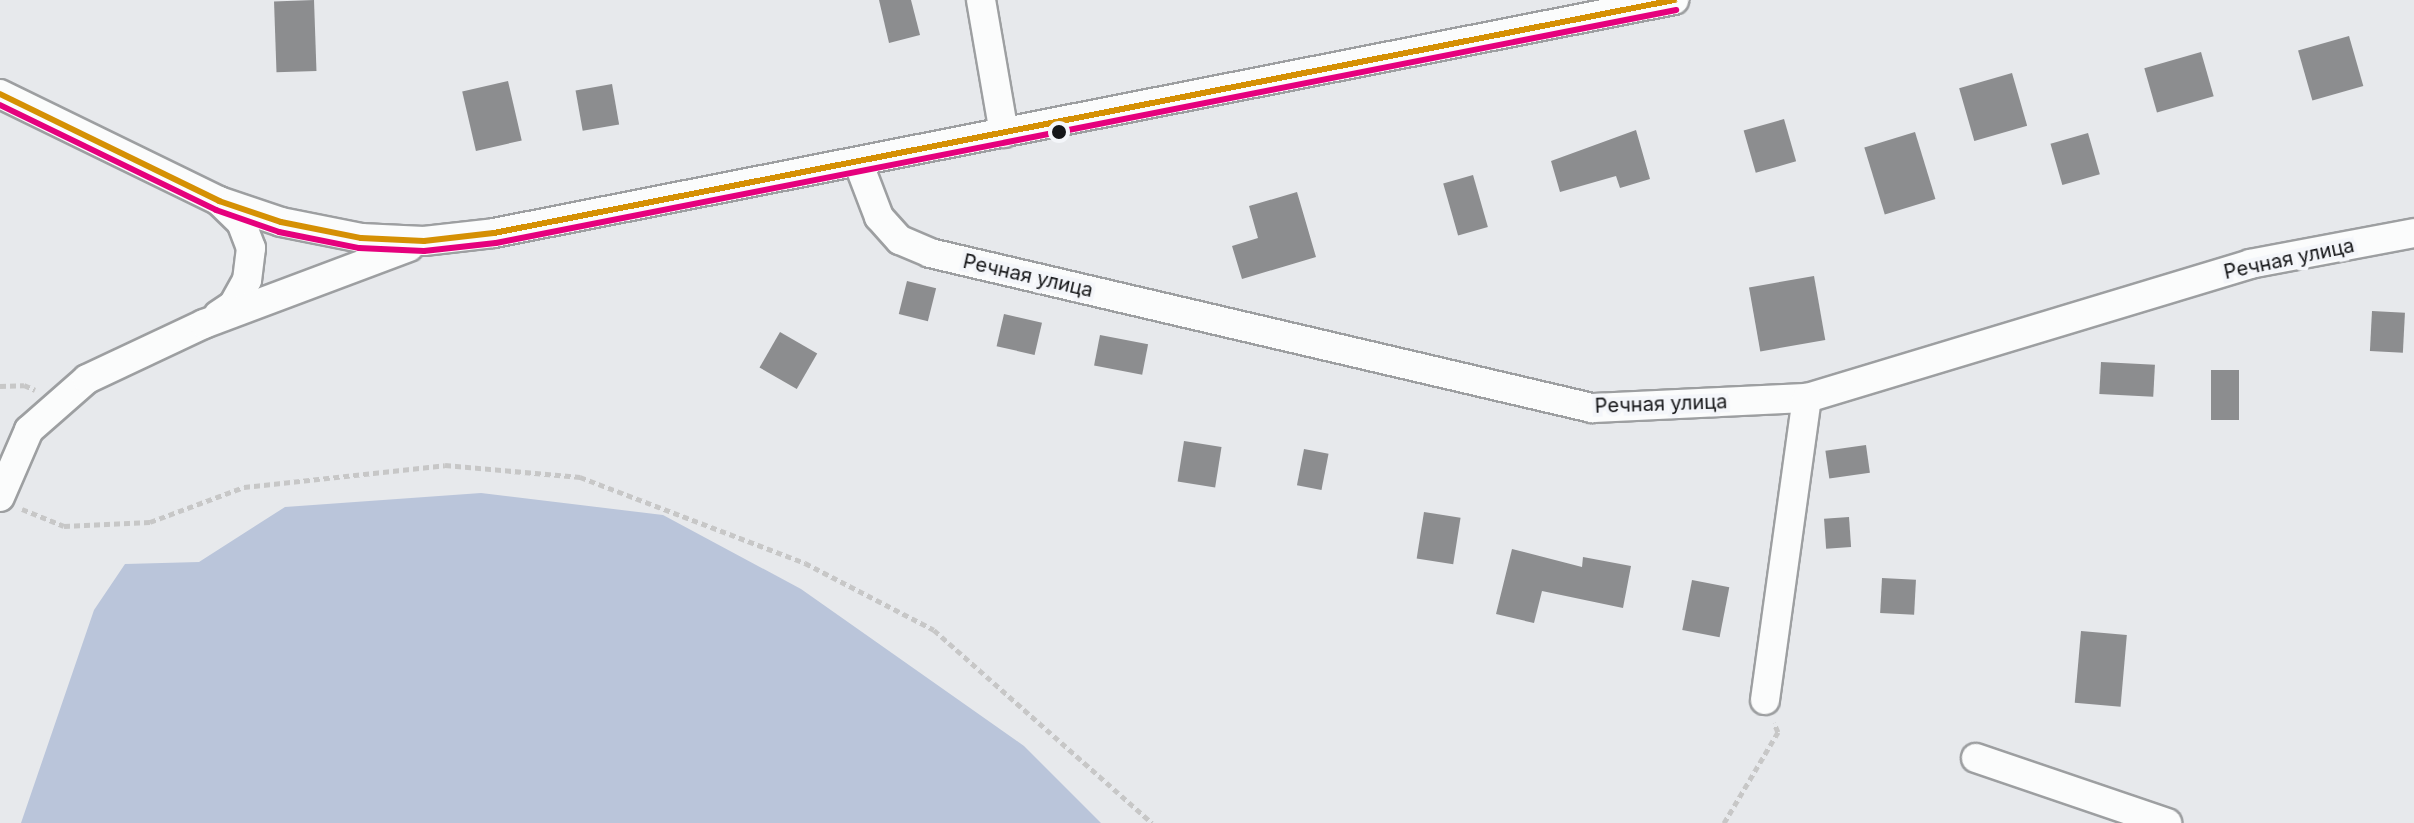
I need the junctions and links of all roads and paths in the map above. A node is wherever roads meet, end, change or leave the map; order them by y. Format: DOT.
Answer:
graph roads {
  1 [pos="981,0"];
  2 [pos="1674,0"];
  3 [pos="0,94"];
  4 [pos="1004,133"];
  5 [pos="858,162"];
  6 [pos="219,201"];
  7 [pos="2414,233"];
  8 [pos="424,241"];
  9 [pos="204,324"];
  10 [pos="1807,398"];
  11 [pos="6,501"];
  12 [pos="1765,700"];
  13 [pos="1976,758"];
  14 [pos="1152,823"];
  15 [pos="1724,823"];
  16 [pos="2167,823"];
  1 -- 4 [label="street"];
  2 -- 4 [label="street"];
  3 -- 6 [label="street"];
  4 -- 5 [label="street"];
  5 -- 8 [label="street"];
  5 -- 10 [label="street, Речная улица"];
  6 -- 8 [label="street"];
  6 -- 9 [label="street"];
  7 -- 10 [label="street, Речная улица"];
  8 -- 9 [label="street"];
  9 -- 11 [label="street"];
  10 -- 12 [label="street"];
  11 -- 14 [label="path"];
  12 -- 15 [label="path"];
  13 -- 16 [label="street"];
}
